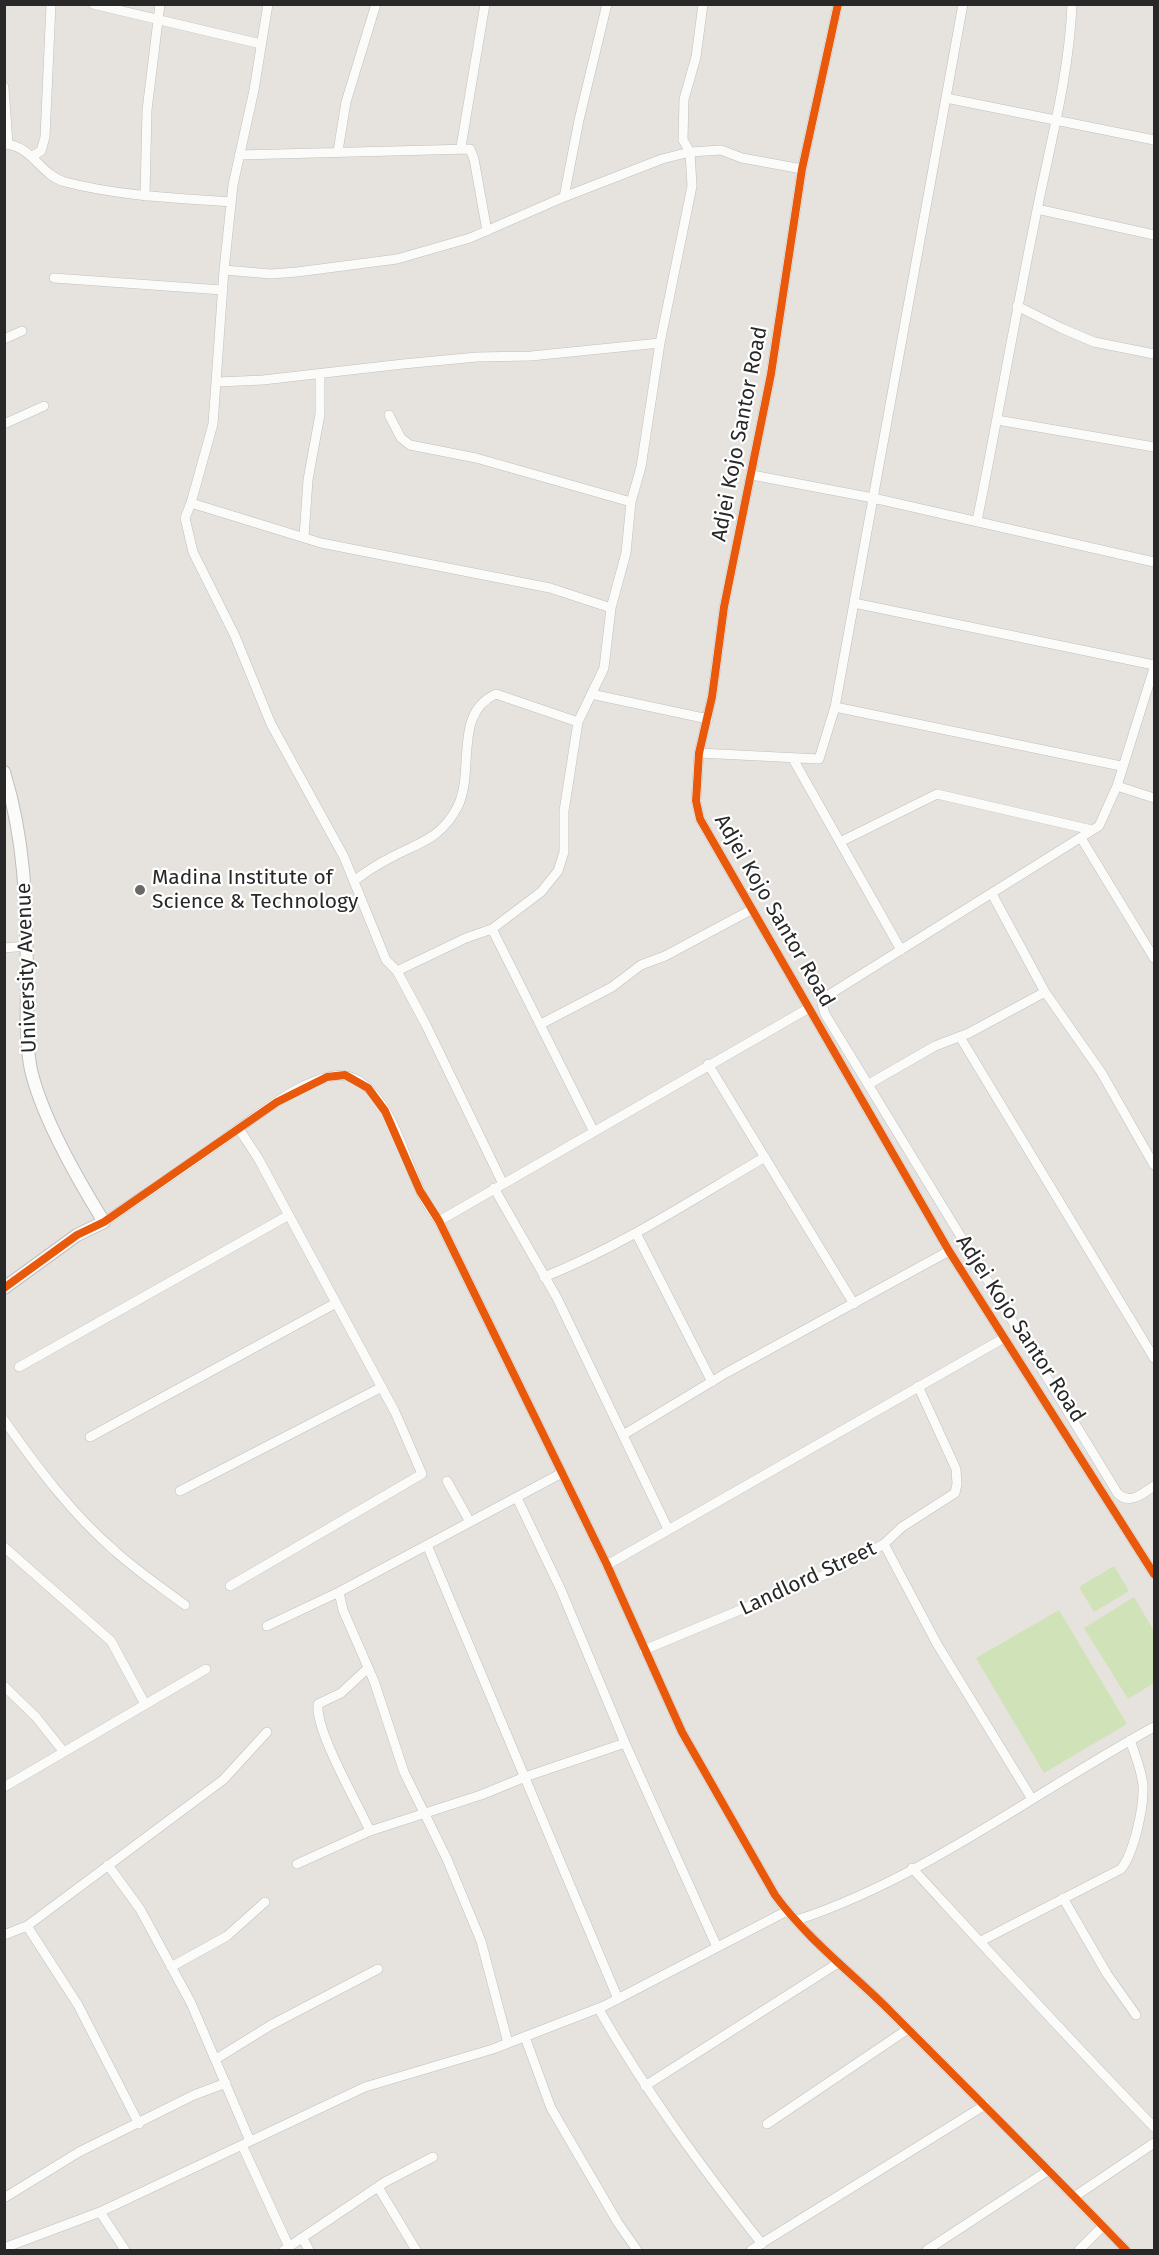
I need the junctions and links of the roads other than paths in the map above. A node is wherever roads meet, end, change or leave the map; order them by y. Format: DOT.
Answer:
graph roads {
  1 [pos="51,4"];
  2 [pos="93,4"];
  3 [pos="160,4"];
  4 [pos="268,4"];
  5 [pos="376,4"];
  6 [pos="485,4"];
  7 [pos="607,4"];
  8 [pos="703,4"];
  9 [pos="838,4"];
  10 [pos="963,4"];
  11 [pos="1072,4"];
  12 [pos="158,19"];
  13 [pos="261,44"];
  14 [pos="4,87"];
  15 [pos="946,98"];
  16 [pos="1056,120"];
  17 [pos="1155,140"];
  18 [pos="6,144"];
  19 [pos="461,147"];
  20 [pos="338,151"];
  21 [pos="690,152"];
  22 [pos="239,155"];
  23 [pos="32,156"];
  24 [pos="802,169"];
  25 [pos="146,196"];
  26 [pos="564,197"];
  27 [pos="231,202"];
  28 [pos="1037,209"];
  29 [pos="487,231"];
  30 [pos="1155,235"];
  31 [pos="224,270"];
  32 [pos="54,278"];
  33 [pos="222,290"];
  34 [pos="1017,306"];
  35 [pos="22,331"];
  36 [pos="4,339"];
  37 [pos="660,343"];
  38 [pos="1155,354"];
  39 [pos="320,374"];
  40 [pos="218,382"];
  41 [pos="44,406"];
  42 [pos="389,415"];
  43 [pos="997,420"];
  44 [pos="4,424"];
  45 [pos="1155,447"];
  46 [pos="752,475"];
  47 [pos="873,498"];
  48 [pos="631,502"];
  49 [pos="191,503"];
  50 [pos="977,521"];
  51 [pos="304,537"];
  52 [pos="1155,562"];
  53 [pos="854,603"];
  54 [pos="611,608"];
  55 [pos="1155,667"];
  56 [pos="591,694"];
  57 [pos="1150,696"];
  58 [pos="835,707"];
  59 [pos="708,719"];
  60 [pos="578,722"];
  61 [pos="699,753"];
  62 [pos="793,759"];
  63 [pos="1121,766"];
  64 [pos="4,772"];
  65 [pos="1117,786"];
  66 [pos="1155,798"];
  67 [pos="1092,830"];
  68 [pos="1081,838"];
  69 [pos="840,842"];
  70 [pos="355,880"];
  71 [pos="992,894"];
  72 [pos="751,910"];
  73 [pos="492,929"];
  74 [pos="26,946"];
  75 [pos="4,948"];
  76 [pos="901,950"];
  77 [pos="1155,958"];
  78 [pos="397,971"];
  79 [pos="1045,992"];
  80 [pos="809,1008"];
  81 [pos="541,1024"];
  82 [pos="960,1037"];
  83 [pos="708,1064"];
  84 [pos="868,1084"];
  85 [pos="239,1129"];
  86 [pos="594,1132"];
  87 [pos="765,1157"];
  88 [pos="1155,1165"];
  89 [pos="498,1186"];
  90 [pos="289,1215"];
  91 [pos="439,1221"];
  92 [pos="104,1222"];
  93 [pos="636,1233"];
  94 [pos="949,1251"];
  95 [pos="544,1277"];
  96 [pos="4,1288"];
  97 [pos="336,1303"];
  98 [pos="854,1304"];
  99 [pos="1004,1338"];
  100 [pos="1155,1358"];
  101 [pos="19,1367"];
  102 [pos="712,1382"];
  103 [pos="918,1386"];
  104 [pos="382,1387"];
  105 [pos="4,1420"];
  106 [pos="623,1435"];
  107 [pos="90,1437"];
  108 [pos="560,1474"];
  109 [pos="447,1480"];
  110 [pos="1155,1486"];
  111 [pos="180,1491"];
  112 [pos="517,1498"];
  113 [pos="470,1522"];
  114 [pos="668,1528"];
  115 [pos="884,1544"];
  116 [pos="427,1545"];
  117 [pos="4,1547"];
  118 [pos="607,1565"];
  119 [pos="1155,1574"];
  120 [pos="230,1586"];
  121 [pos="339,1592"];
  122 [pos="185,1605"];
  123 [pos="267,1626"];
  124 [pos="644,1650"];
  125 [pos="368,1668"];
  126 [pos="206,1669"];
  127 [pos="4,1686"];
  128 [pos="145,1704"];
  129 [pos="1155,1727"];
  130 [pos="267,1732"];
  131 [pos="1130,1740"];
  132 [pos="624,1743"];
  133 [pos="63,1751"];
  134 [pos="525,1777"];
  135 [pos="4,1787"];
  136 [pos="1032,1799"];
  137 [pos="423,1814"];
  138 [pos="370,1831"];
  139 [pos="297,1864"];
  140 [pos="108,1865"];
  141 [pos="912,1868"];
  142 [pos="1063,1898"];
  143 [pos="265,1902"];
  144 [pos="787,1911"];
  145 [pos="797,1920"];
  146 [pos="27,1926"];
  147 [pos="4,1935"];
  148 [pos="981,1941"];
  149 [pos="717,1947"];
  150 [pos="838,1963"];
  151 [pos="171,1967"];
  152 [pos="378,1969"];
  153 [pos="618,1999"];
  154 [pos="598,2008"];
  155 [pos="1136,2015"];
  156 [pos="908,2029"];
  157 [pos="525,2037"];
  158 [pos="508,2043"];
  159 [pos="216,2059"];
  160 [pos="226,2083"];
  161 [pos="645,2086"];
  162 [pos="985,2105"];
  163 [pos="139,2124"];
  164 [pos="767,2124"];
  165 [pos="1155,2127"];
  166 [pos="246,2143"];
  167 [pos="1155,2143"];
  168 [pos="433,2157"];
  169 [pos="1049,2170"];
  170 [pos="378,2187"];
  171 [pos="1074,2197"];
  172 [pos="4,2198"];
  173 [pos="100,2212"];
  174 [pos="1103,2226"];
  175 [pos="303,2239"];
  176 [pos="762,2244"];
  177 [pos="4,2248"];
  178 [pos="286,2249"];
  179 [pos="124,2250"];
  180 [pos="309,2250"];
  181 [pos="416,2250"];
  182 [pos="638,2250"];
  183 [pos="751,2250"];
  184 [pos="927,2250"];
  185 [pos="1079,2250"];
  186 [pos="1126,2250"];
  1 -- 23 [label="street"];
  2 -- 12 [label="street"];
  3 -- 12 [label="street"];
  4 -- 13 [label="street"];
  5 -- 20 [label="street"];
  6 -- 19 [label="street"];
  7 -- 26 [label="street"];
  8 -- 21 [label="street"];
  9 -- 24 [label="street, Adjei Kojo Santor Road"];
  10 -- 15 [label="street"];
  11 -- 16 [label="street"];
  12 -- 13 [label="street"];
  12 -- 25 [label="street"];
  13 -- 22 [label="street"];
  14 -- 18 [label="street"];
  15 -- 16 [label="street"];
  15 -- 47 [label="street"];
  16 -- 17 [label="street"];
  16 -- 28 [label="street"];
  18 -- 23 [label="street"];
  19 -- 20 [label="street"];
  19 -- 29 [label="street"];
  20 -- 22 [label="street"];
  21 -- 24 [label="street"];
  21 -- 26 [label="street"];
  21 -- 37 [label="street"];
  22 -- 27 [label="street"];
  23 -- 25 [label="street"];
  24 -- 46 [label="street, Adjei Kojo Santor Road"];
  25 -- 27 [label="street"];
  26 -- 29 [label="street"];
  27 -- 31 [label="street"];
  28 -- 30 [label="street"];
  28 -- 34 [label="street"];
  29 -- 31 [label="street"];
  31 -- 33 [label="street"];
  32 -- 33 [label="street"];
  33 -- 40 [label="street"];
  34 -- 38 [label="street"];
  34 -- 43 [label="street"];
  35 -- 36 [label="street"];
  37 -- 39 [label="street"];
  37 -- 48 [label="street"];
  39 -- 40 [label="street"];
  39 -- 51 [label="street"];
  40 -- 49 [label="street"];
  41 -- 44 [label="street"];
  42 -- 48 [label="street"];
  43 -- 45 [label="street"];
  43 -- 50 [label="street"];
  46 -- 47 [label="street"];
  46 -- 59 [label="street, Adjei Kojo Santor Road"];
  47 -- 50 [label="street"];
  47 -- 53 [label="street"];
  48 -- 54 [label="street"];
  49 -- 51 [label="street"];
  49 -- 70 [label="street"];
  50 -- 52 [label="street"];
  51 -- 54 [label="street"];
  53 -- 55 [label="street"];
  53 -- 58 [label="street"];
  54 -- 56 [label="street"];
  55 -- 57 [label="street"];
  56 -- 59 [label="street"];
  56 -- 60 [label="street"];
  57 -- 63 [label="street"];
  58 -- 62 [label="street"];
  58 -- 63 [label="street"];
  59 -- 61 [label="street, Adjei Kojo Santor Road"];
  60 -- 70 [label="street"];
  60 -- 73 [label="street"];
  61 -- 62 [label="street"];
  61 -- 72 [label="street, Adjei Kojo Santor Road"];
  62 -- 69 [label="street"];
  63 -- 65 [label="street"];
  64 -- 74 [label="street, University Avenue"];
  65 -- 66 [label="street"];
  65 -- 67 [label="street"];
  67 -- 68 [label="street"];
  67 -- 69 [label="street"];
  68 -- 71 [label="street"];
  68 -- 77 [label="street"];
  69 -- 76 [label="street"];
  70 -- 78 [label="street"];
  71 -- 76 [label="street"];
  71 -- 79 [label="street"];
  72 -- 80 [label="street, Adjei Kojo Santor Road"];
  72 -- 81 [label="street"];
  73 -- 78 [label="street"];
  73 -- 81 [label="street"];
  74 -- 75 [label="street"];
  74 -- 92 [label="street, University Avenue"];
  76 -- 84 [label="street"];
  78 -- 89 [label="street"];
  79 -- 82 [label="street"];
  79 -- 88 [label="street"];
  80 -- 83 [label="street"];
  80 -- 94 [label="street, Adjei Kojo Santor Road"];
  81 -- 86 [label="street"];
  82 -- 84 [label="street"];
  82 -- 100 [label="street"];
  83 -- 86 [label="street"];
  83 -- 87 [label="street"];
  84 -- 110 [label="street"];
  85 -- 90 [label="street"];
  85 -- 91 [label="street"];
  85 -- 92 [label="street"];
  86 -- 89 [label="street"];
  87 -- 93 [label="street"];
  87 -- 98 [label="street"];
  89 -- 91 [label="street"];
  89 -- 95 [label="street"];
  90 -- 97 [label="street"];
  90 -- 101 [label="street"];
  91 -- 108 [label="street"];
  92 -- 96 [label="street"];
  93 -- 95 [label="street"];
  93 -- 102 [label="street"];
  94 -- 98 [label="street"];
  94 -- 99 [label="street, Adjei Kojo Santor Road"];
  95 -- 106 [label="street"];
  97 -- 104 [label="street"];
  97 -- 107 [label="street"];
  98 -- 102 [label="street"];
  99 -- 103 [label="street"];
  99 -- 119 [label="street, Adjei Kojo Santor Road"];
  102 -- 106 [label="street"];
  103 -- 114 [label="street"];
  103 -- 115 [label="street, Landlord Street"];
  104 -- 111 [label="street"];
  104 -- 120 [label="street"];
  105 -- 122 [label="street"];
  106 -- 114 [label="street"];
  108 -- 112 [label="street"];
  108 -- 118 [label="street"];
  109 -- 113 [label="street"];
  112 -- 113 [label="street"];
  112 -- 132 [label="street"];
  113 -- 116 [label="street"];
  114 -- 118 [label="street"];
  115 -- 124 [label="street, Landlord Street"];
  115 -- 136 [label="street"];
  116 -- 121 [label="street"];
  116 -- 134 [label="street"];
  117 -- 128 [label="street"];
  118 -- 124 [label="street"];
  121 -- 123 [label="street"];
  121 -- 125 [label="street"];
  124 -- 144 [label="street"];
  125 -- 137 [label="street"];
  125 -- 138 [label="street"];
  126 -- 128 [label="street"];
  127 -- 133 [label="street"];
  128 -- 133 [label="street"];
  129 -- 131 [label="street"];
  130 -- 140 [label="street"];
  131 -- 136 [label="street"];
  131 -- 142 [label="street"];
  132 -- 134 [label="street"];
  132 -- 149 [label="street"];
  133 -- 135 [label="street"];
  134 -- 137 [label="street"];
  134 -- 153 [label="street"];
  136 -- 141 [label="street"];
  137 -- 138 [label="street"];
  137 -- 158 [label="street"];
  138 -- 139 [label="street"];
  140 -- 146 [label="street"];
  140 -- 151 [label="street"];
  141 -- 145 [label="street"];
  141 -- 148 [label="street"];
  142 -- 148 [label="street"];
  142 -- 155 [label="street"];
  143 -- 151 [label="street"];
  144 -- 145 [label="street"];
  144 -- 149 [label="street"];
  145 -- 150 [label="street"];
  146 -- 147 [label="street"];
  146 -- 163 [label="street"];
  148 -- 165 [label="street"];
  149 -- 153 [label="street"];
  150 -- 156 [label="street"];
  150 -- 161 [label="street"];
  151 -- 159 [label="street"];
  152 -- 159 [label="street"];
  153 -- 154 [label="street"];
  154 -- 157 [label="street"];
  154 -- 161 [label="street"];
  156 -- 162 [label="street"];
  156 -- 164 [label="street"];
  157 -- 158 [label="street"];
  157 -- 182 [label="street"];
  158 -- 166 [label="street"];
  159 -- 160 [label="street"];
  160 -- 163 [label="street"];
  160 -- 166 [label="street"];
  161 -- 176 [label="street"];
  162 -- 169 [label="street"];
  162 -- 176 [label="street"];
  163 -- 172 [label="street"];
  166 -- 173 [label="street"];
  166 -- 178 [label="street"];
  167 -- 171 [label="street"];
  168 -- 170 [label="street"];
  169 -- 171 [label="street"];
  169 -- 184 [label="street"];
  170 -- 175 [label="street"];
  170 -- 181 [label="street"];
  171 -- 174 [label="street"];
  173 -- 177 [label="street"];
  173 -- 179 [label="street"];
  174 -- 185 [label="street"];
  174 -- 186 [label="street"];
  175 -- 178 [label="street"];
  175 -- 180 [label="street"];
  176 -- 183 [label="street"];
}
